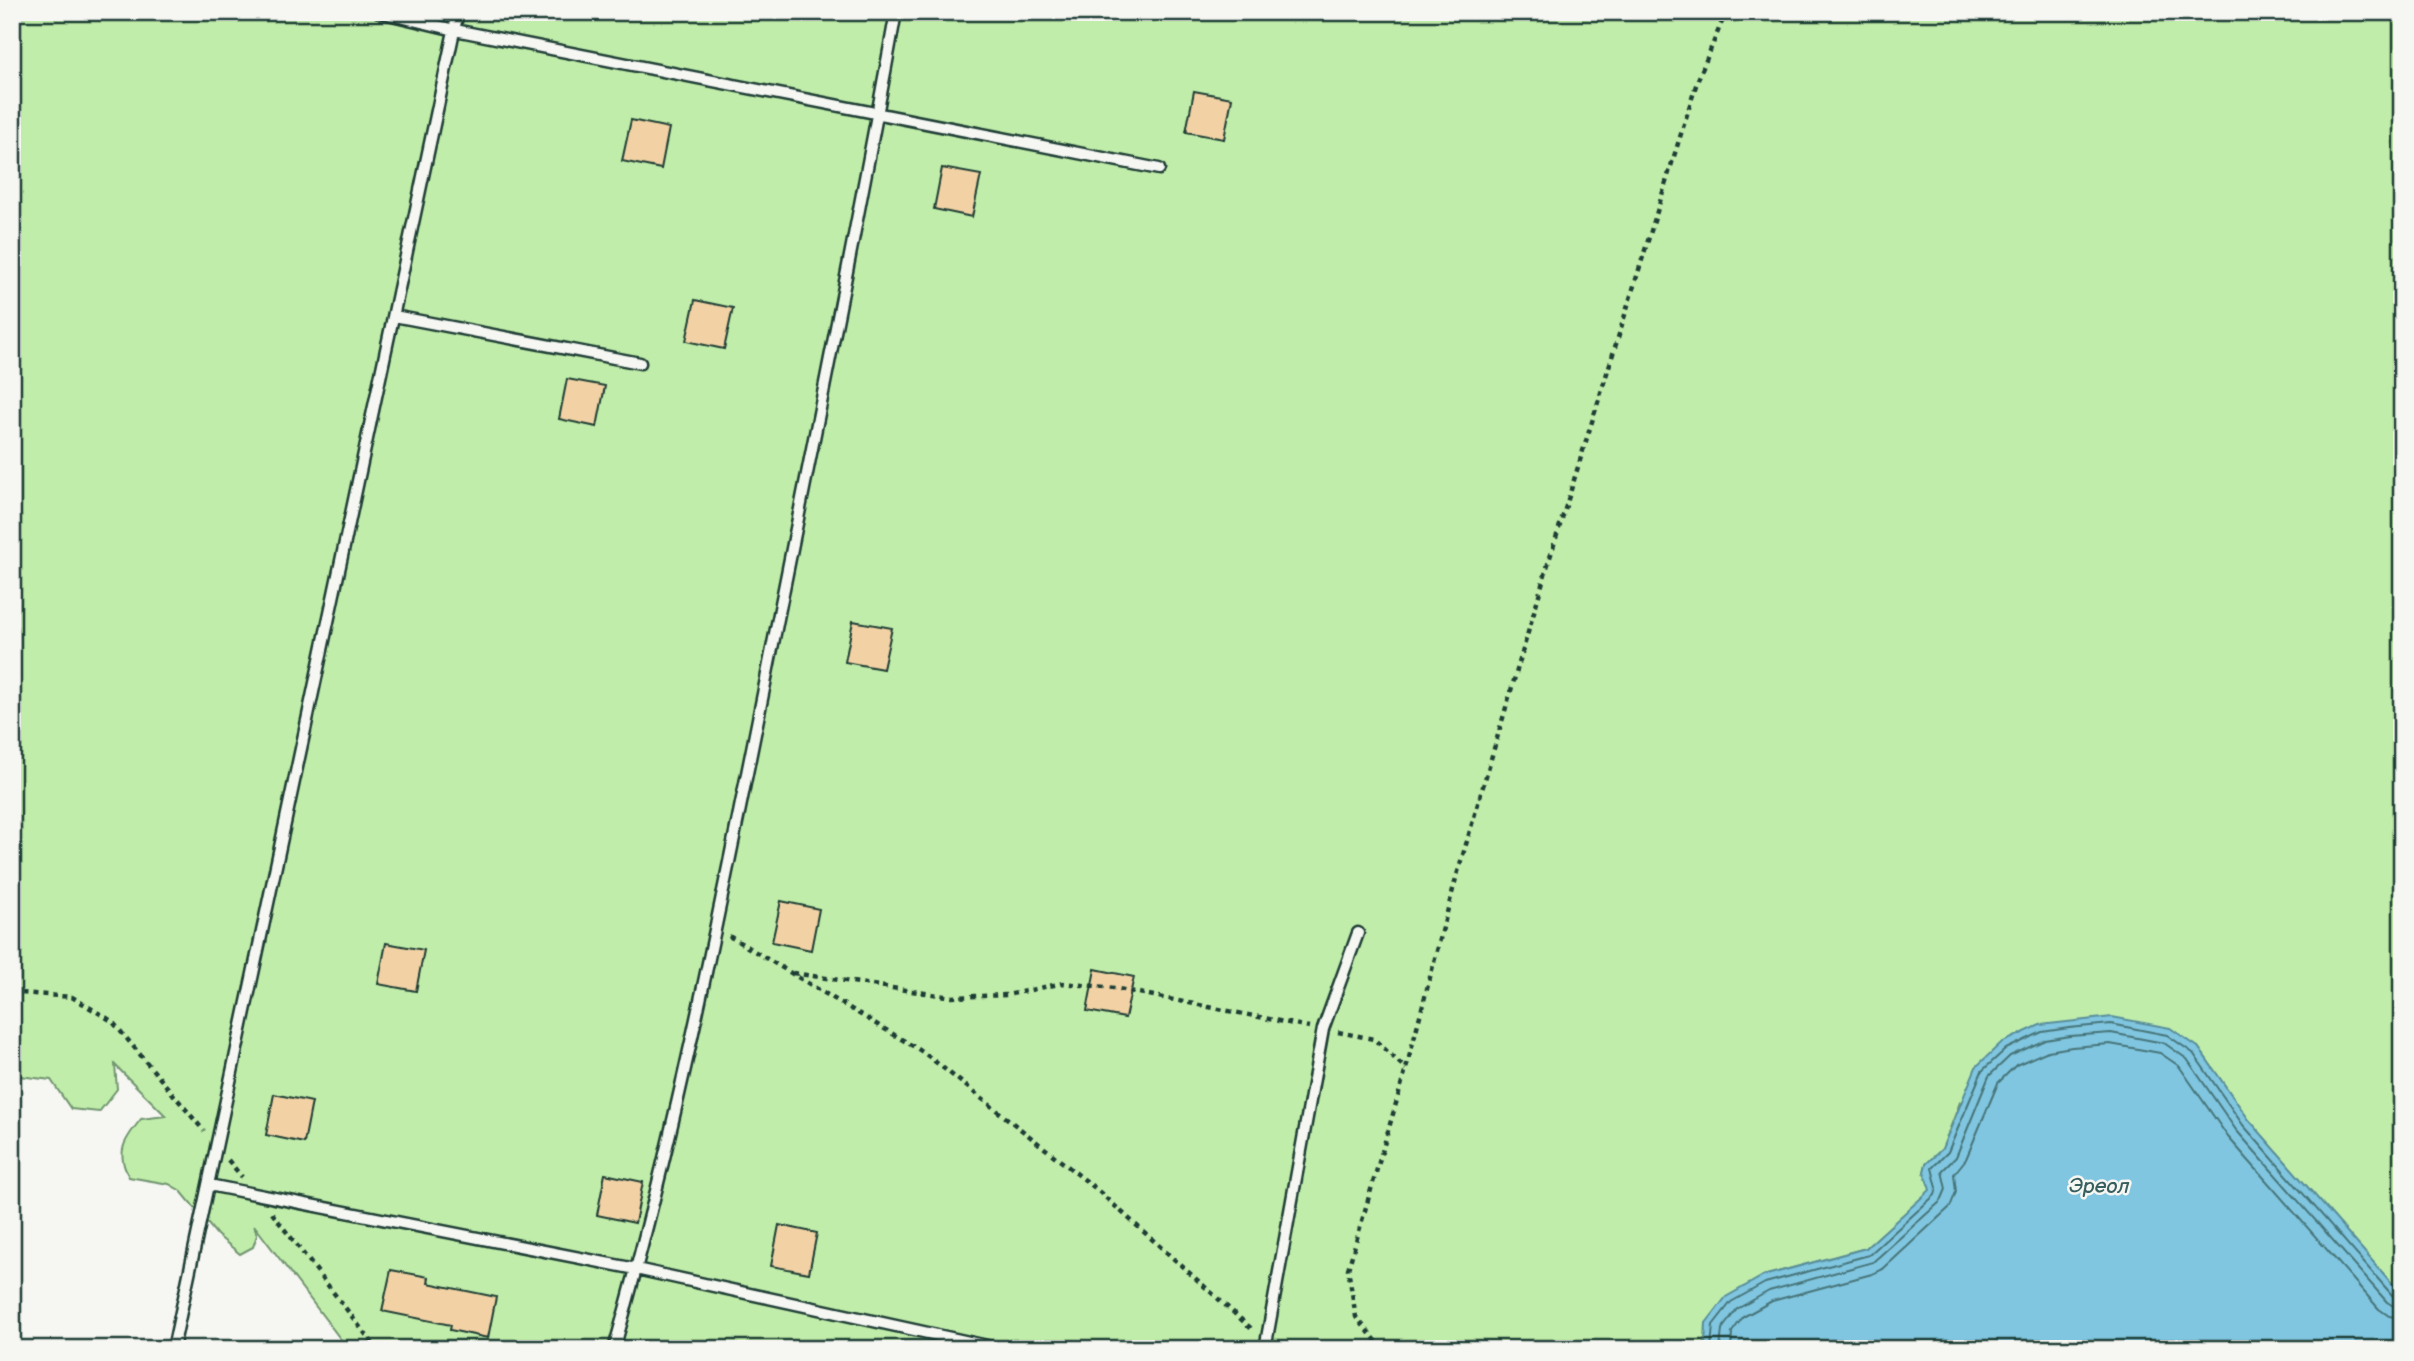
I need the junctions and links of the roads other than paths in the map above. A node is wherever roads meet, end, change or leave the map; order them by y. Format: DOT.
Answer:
graph roads {
  1 [pos="379,12"];
  2 [pos="458,12"];
  3 [pos="896,12"];
  4 [pos="455,30"];
  5 [pos="878,113"];
  6 [pos="1159,169"];
  7 [pos="394,316"];
  8 [pos="639,363"];
  9 [pos="1358,933"];
  10 [pos="209,1185"];
  11 [pos="636,1269"];
  12 [pos="1266,1346"];
  13 [pos="173,1349"];
  14 [pos="614,1349"];
  15 [pos="1001,1349"];
  1 -- 4 [label="lane"];
  2 -- 4 [label="lane"];
  3 -- 5 [label="lane"];
  4 -- 5 [label="lane"];
  4 -- 7 [label="lane"];
  5 -- 6 [label="lane"];
  5 -- 11 [label="lane"];
  7 -- 8 [label="lane"];
  7 -- 10 [label="lane"];
  9 -- 12 [label="lane"];
  10 -- 11 [label="lane"];
  10 -- 13 [label="lane"];
  11 -- 14 [label="lane"];
  11 -- 15 [label="lane"];
}
